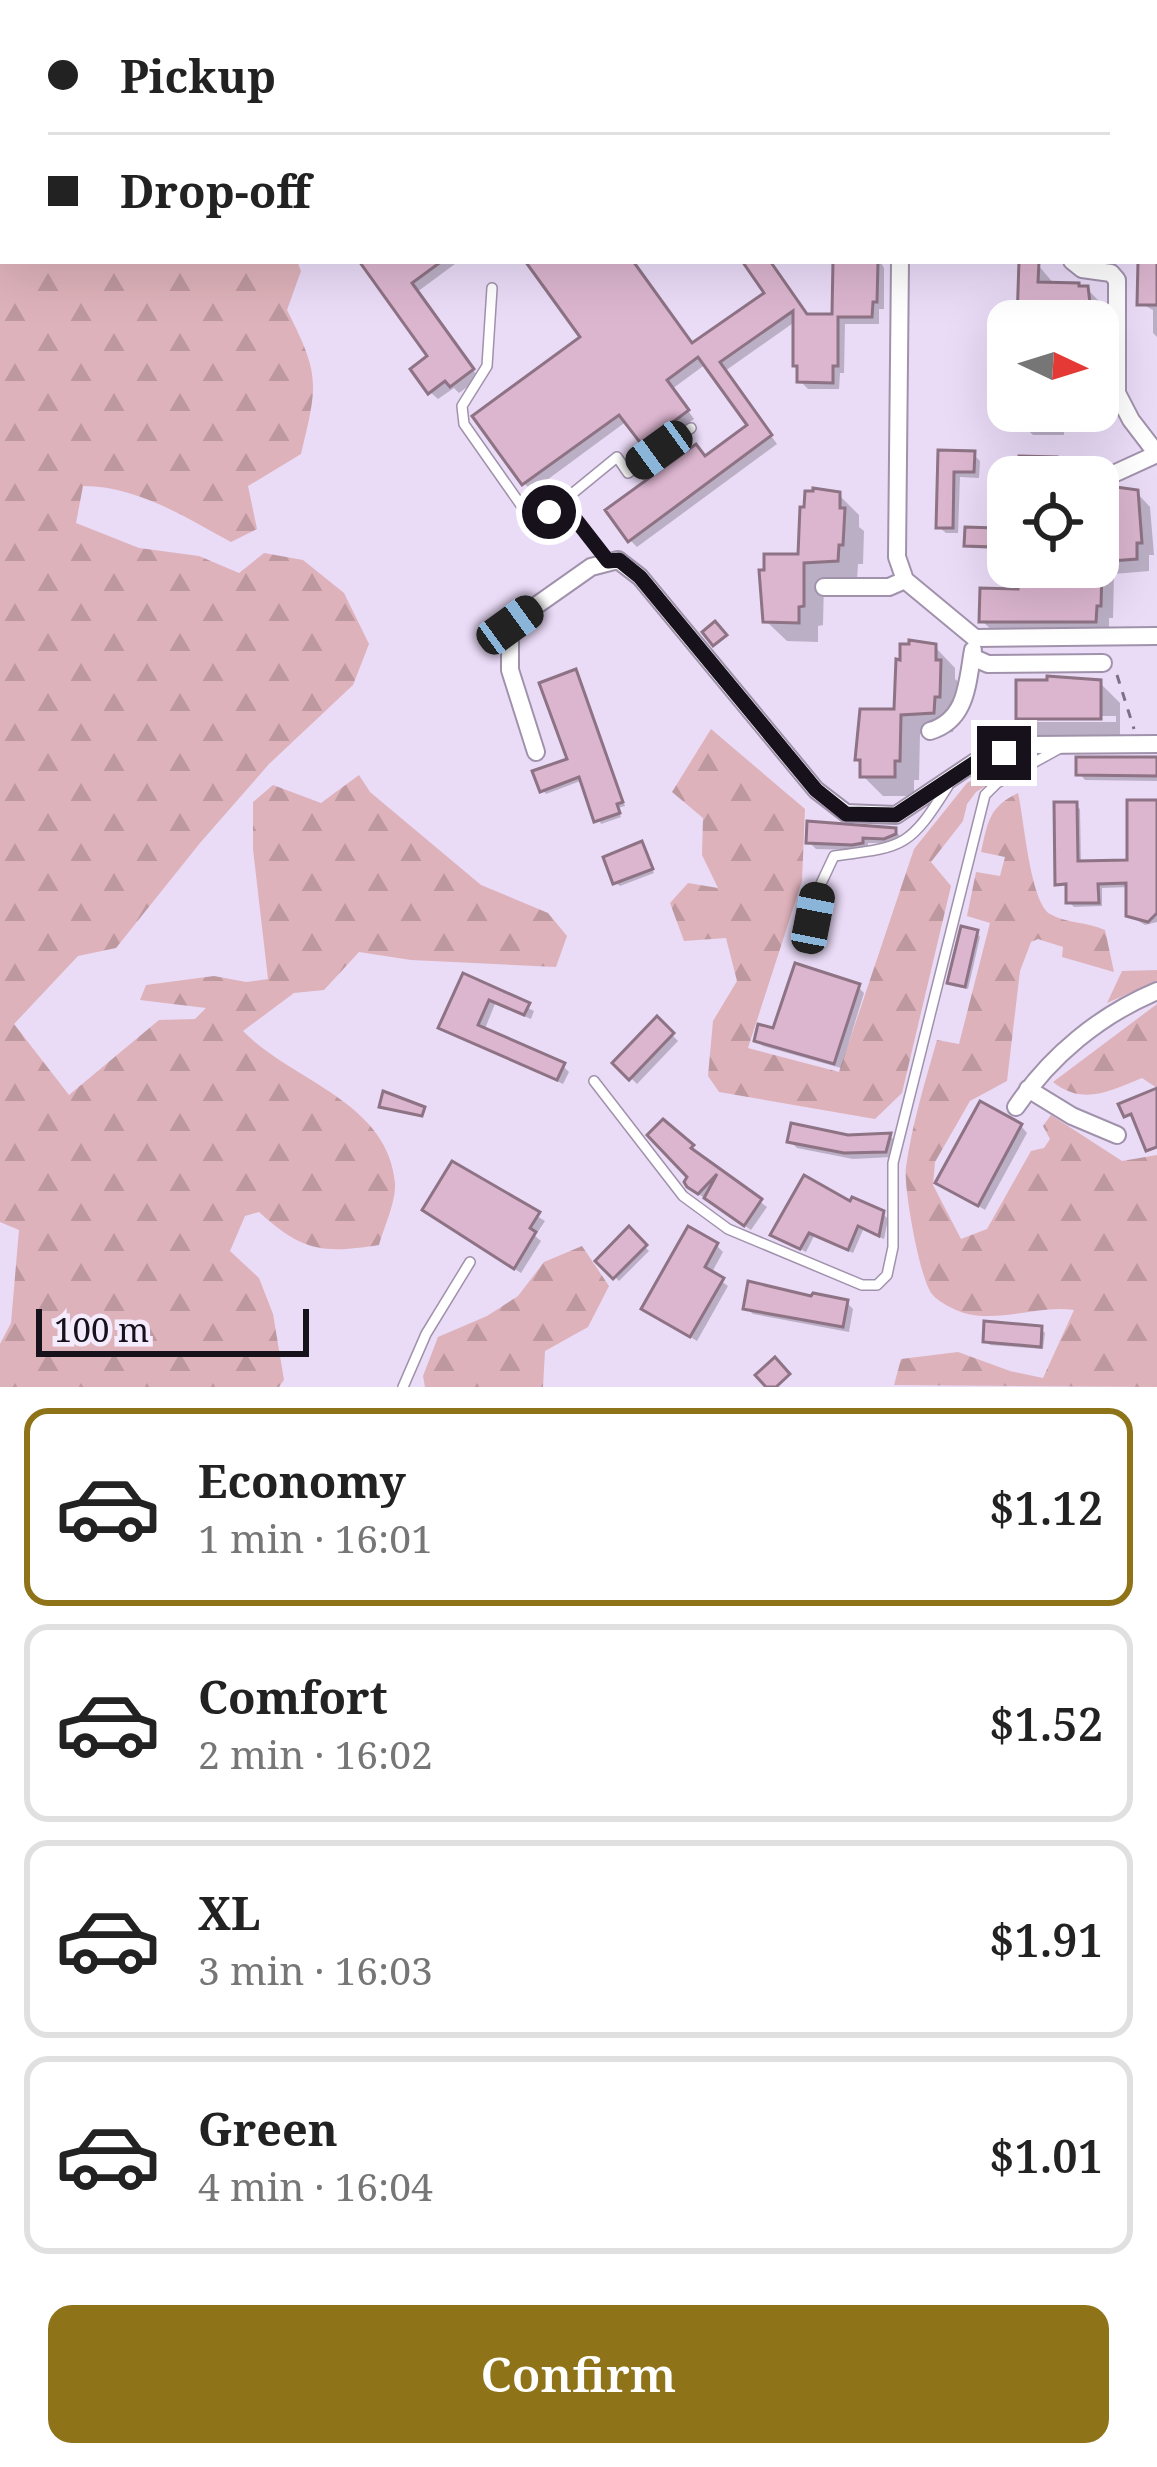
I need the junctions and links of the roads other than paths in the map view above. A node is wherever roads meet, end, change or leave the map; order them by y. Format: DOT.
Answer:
graph roads {
  1 [pos="899,264"];
  2 [pos="1076,264"];
  3 [pos="492,289"];
  4 [pos="1119,300"];
  5 [pos="1119,406"];
  6 [pos="691,428"];
  7 [pos="1119,471"];
  8 [pos="562,502"];
  9 [pos="608,561"];
  10 [pos="905,580"];
  11 [pos="824,587"];
  12 [pos="1157,635"];
  13 [pos="974,647"];
  14 [pos="1103,663"];
  15 [pos="931,731"];
  16 [pos="1148,744"];
  17 [pos="1067,745"];
  18 [pos="536,752"];
  19 [pos="954,776"];
  20 [pos="807,947"];
  21 [pos="1157,991"];
  22 [pos="595,1081"];
  23 [pos="1028,1089"];
  24 [pos="1016,1107"];
  25 [pos="1118,1135"];
  26 [pos="470,1262"];
  27 [pos="403,1387"];
  1 -- 10 [label="street"];
  2 -- 4 [label="street"];
  3 -- 8 [label="lane"];
  5 -- 7 [label="street"];
  6 -- 8 [label="lane"];
  8 -- 9 [label="lane"];
  9 -- 18 [label="street"];
  9 -- 19 [label="street"];
  10 -- 11 [label="street"];
  10 -- 13 [label="street"];
  12 -- 13 [label="street"];
  13 -- 14 [label="street"];
  13 -- 15 [label="street"];
  16 -- 17 [label="street"];
  17 -- 19 [label="street"];
  17 -- 22 [label="lane"];
  19 -- 20 [label="lane"];
  21 -- 23 [label="street"];
  23 -- 24 [label="street"];
  23 -- 25 [label="street"];
  26 -- 27 [label="lane"];
}
